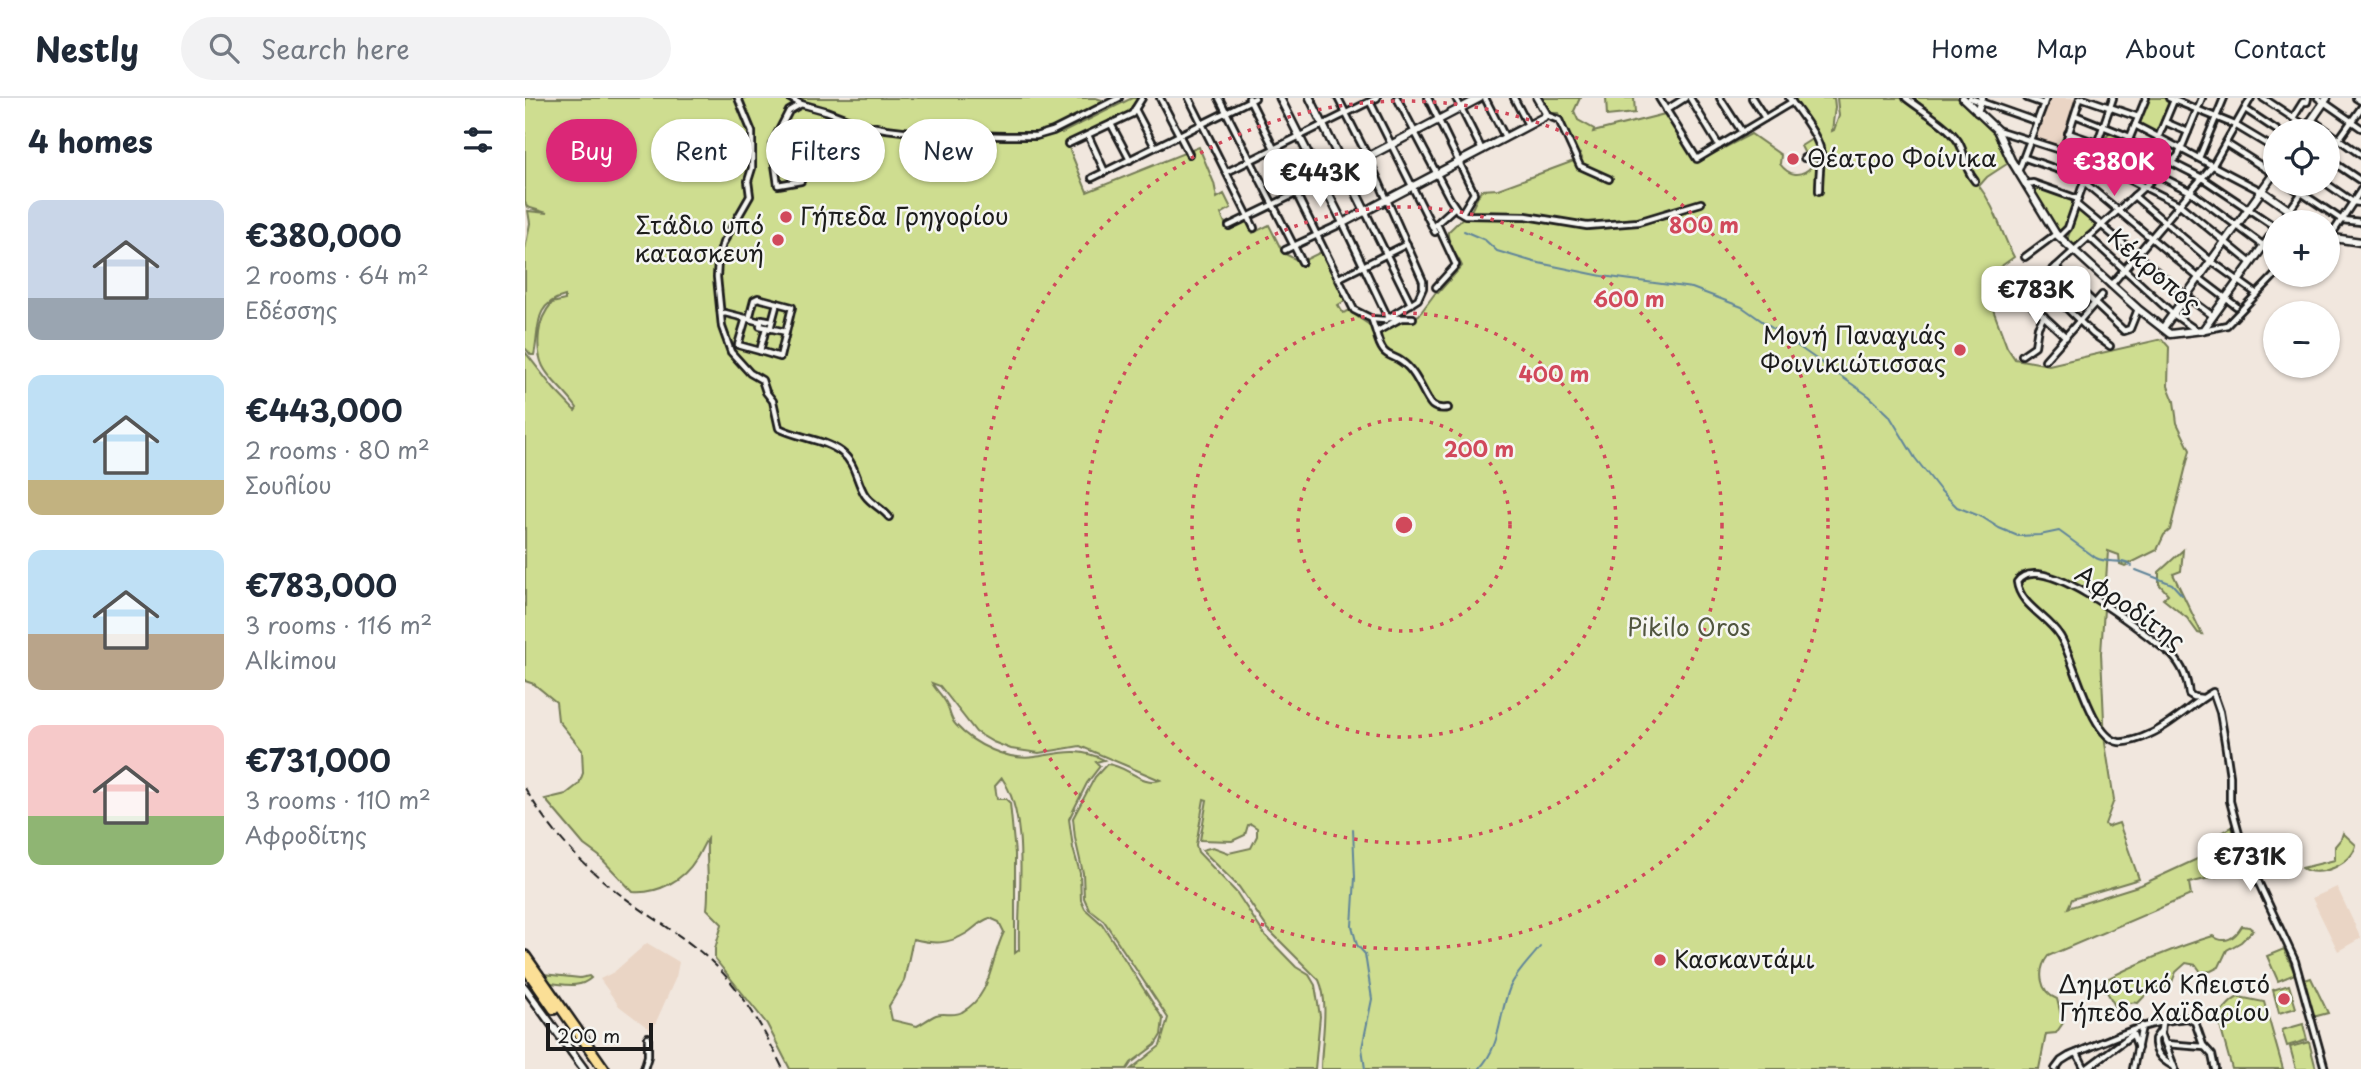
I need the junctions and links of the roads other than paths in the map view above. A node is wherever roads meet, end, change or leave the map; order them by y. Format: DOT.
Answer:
graph roads {
  1 [pos="738,98"];
  2 [pos="790,98"];
  3 [pos="1108,98"];
  4 [pos="1142,98"];
  5 [pos="1160,98"];
  6 [pos="1189,98"];
  7 [pos="1219,98"];
  8 [pos="1280,98"];
  9 [pos="1310,98"];
  10 [pos="1338,98"];
  11 [pos="1377,98"];
  12 [pos="1397,98"];
  13 [pos="1427,98"];
  14 [pos="1456,98"];
  15 [pos="1483,98"];
  16 [pos="1514,98"];
  17 [pos="1537,98"];
  18 [pos="1658,98"];
  19 [pos="1688,98"];
  20 [pos="1720,98"];
  21 [pos="1752,98"];
  22 [pos="1906,98"];
  23 [pos="1963,98"];
  24 [pos="1970,98"];
  25 [pos="2027,98"];
  26 [pos="2082,98"];
  27 [pos="2113,98"];
  28 [pos="2146,98"];
  29 [pos="2202,98"];
  30 [pos="2224,98"];
  31 [pos="2251,98"];
  32 [pos="2263,98"];
  33 [pos="2298,98"];
  34 [pos="2308,98"];
  35 [pos="2356,98"];
  36 [pos="1117,99"];
  37 [pos="1251,99"];
  38 [pos="2171,99"];
  39 [pos="2323,99"];
  40 [pos="1791,100"];
  41 [pos="1981,100"];
  42 [pos="2045,101"];
  43 [pos="1370,102"];
  44 [pos="2303,102"];
  45 [pos="2361,102"];
  46 [pos="801,104"];
  47 [pos="2110,107"];
  48 [pos="1461,108"];
  49 [pos="2361,108"];
  50 [pos="2197,109"];
  51 [pos="2245,109"];
  52 [pos="1135,110"];
  53 [pos="1666,110"];
  54 [pos="1226,112"];
  55 [pos="1977,112"];
  56 [pos="1345,114"];
  57 [pos="1546,115"];
  58 [pos="2075,115"];
  59 [pos="2138,117"];
  60 [pos="2216,117"];
  61 [pos="1765,118"];
  62 [pos="2293,118"];
  63 [pos="785,119"];
  64 [pos="2313,119"];
  65 [pos="1438,120"];
  66 [pos="2263,121"];
  67 [pos="2038,122"];
  68 [pos="2165,122"];
  69 [pos="2351,122"];
  70 [pos="1111,124"];
  71 [pos="1202,124"];
  72 [pos="1323,125"];
  73 [pos="2103,125"];
  74 [pos="2135,125"];
  75 [pos="2235,125"];
  76 [pos="1528,126"];
  77 [pos="2361,128"];
  78 [pos="1997,130"];
  79 [pos="1415,132"];
  80 [pos="1742,132"];
  81 [pos="2188,132"];
  82 [pos="2068,133"];
  83 [pos="1088,135"];
  84 [pos="1179,136"];
  85 [pos="1299,136"];
  86 [pos="1506,138"];
  87 [pos="2158,138"];
  88 [pos="2340,138"];
  89 [pos="2129,139"];
  90 [pos="2032,140"];
  91 [pos="2340,140"];
  92 [pos="2263,142"];
  93 [pos="1068,144"];
  94 [pos="1392,144"];
  95 [pos="2097,144"];
  96 [pos="2227,144"];
  97 [pos="1719,146"];
  98 [pos="1155,148"];
  99 [pos="1275,148"];
  100 [pos="2182,149"];
  101 [pos="1482,150"];
  102 [pos="1820,150"];
  103 [pos="2063,151"];
  104 [pos="1189,154"];
  105 [pos="2361,155"];
  106 [pos="1816,156"];
  107 [pos="1368,157"];
  108 [pos="2122,157"];
  109 [pos="1804,158"];
  110 [pos="2025,158"];
  111 [pos="2199,158"];
  112 [pos="1130,160"];
  113 [pos="2091,160"];
  114 [pos="1250,161"];
  115 [pos="1458,163"];
  116 [pos="1819,163"];
  117 [pos="2171,163"];
  118 [pos="2213,165"];
  119 [pos="2263,166"];
  120 [pos="2340,166"];
  121 [pos="1345,169"];
  122 [pos="1105,172"];
  123 [pos="1227,172"];
  124 [pos="2018,172"];
  125 [pos="1436,175"];
  126 [pos="2158,175"];
  127 [pos="1092,178"];
  128 [pos="2202,178"];
  129 [pos="1609,179"];
  130 [pos="1322,181"];
  131 [pos="1975,181"];
  132 [pos="2085,181"];
  133 [pos="2361,181"];
  134 [pos="778,182"];
  135 [pos="795,182"];
  136 [pos="2025,184"];
  137 [pos="1412,187"];
  138 [pos="2144,187"];
  139 [pos="2361,190"];
  140 [pos="1819,191"];
  141 [pos="2262,191"];
  142 [pos="1296,192"];
  143 [pos="2191,192"];
  144 [pos="2340,193"];
  145 [pos="2306,196"];
  146 [pos="2134,197"];
  147 [pos="1388,201"];
  148 [pos="2077,202"];
  149 [pos="2353,202"];
  150 [pos="2361,203"];
  151 [pos="1273,204"];
  152 [pos="1701,204"];
  153 [pos="2180,205"];
  154 [pos="1455,208"];
  155 [pos="2249,209"];
  156 [pos="2288,210"];
  157 [pos="2119,211"];
  158 [pos="1366,213"];
  159 [pos="1462,214"];
  160 [pos="1248,217"];
  161 [pos="2263,220"];
  162 [pos="2341,220"];
  163 [pos="2165,222"];
  164 [pos="2361,222"];
  165 [pos="1343,223"];
  166 [pos="1229,226"];
  167 [pos="2102,226"];
  168 [pos="2237,226"];
  169 [pos="1254,228"];
  170 [pos="1435,228"];
  171 [pos="1317,236"];
  172 [pos="2057,236"];
  173 [pos="2089,237"];
  174 [pos="2151,239"];
  175 [pos="2340,239"];
  176 [pos="2361,242"];
  177 [pos="2224,243"];
  178 [pos="1407,244"];
  179 [pos="2263,245"];
  180 [pos="1294,246"];
  181 [pos="2263,247"];
  182 [pos="1285,250"];
  183 [pos="2073,251"];
  184 [pos="1387,255"];
  185 [pos="2136,255"];
  186 [pos="2025,257"];
  187 [pos="2211,261"];
  188 [pos="1302,262"];
  189 [pos="2251,263"];
  190 [pos="1363,266"];
  191 [pos="2056,267"];
  192 [pos="2125,269"];
  193 [pos="1339,278"];
  194 [pos="2199,278"];
  195 [pos="2238,281"];
  196 [pos="2040,282"];
  197 [pos="2111,285"];
  198 [pos="1436,287"];
  199 [pos="2264,287"];
  200 [pos="2257,294"];
  201 [pos="2102,295"];
  202 [pos="2186,296"];
  203 [pos="2225,299"];
  204 [pos="777,303"];
  205 [pos="1411,304"];
  206 [pos="2094,304"];
  207 [pos="2236,306"];
  208 [pos="2139,309"];
  209 [pos="721,314"];
  210 [pos="2173,314"];
  211 [pos="2044,316"];
  212 [pos="2213,316"];
  213 [pos="1401,317"];
  214 [pos="747,318"];
  215 [pos="1388,318"];
  216 [pos="1413,318"];
  217 [pos="1372,319"];
  218 [pos="2080,320"];
  219 [pos="772,321"];
  220 [pos="761,322"];
  221 [pos="768,328"];
  222 [pos="2163,328"];
  223 [pos="2200,330"];
  224 [pos="786,332"];
  225 [pos="1377,332"];
  226 [pos="2066,337"];
  227 [pos="2111,346"];
  228 [pos="760,351"];
  229 [pos="2022,355"];
  230 [pos="2045,360"];
  231 [pos="1448,408"];
  232 [pos="889,517"];
  233 [pos="2202,698"];
  234 [pos="525,956"];
  235 [pos="525,967"];
  236 [pos="525,988"];
  237 [pos="2162,1021"];
  238 [pos="2142,1026"];
  239 [pos="2161,1030"];
  240 [pos="648,1037"];
  241 [pos="2166,1044"];
  242 [pos="2205,1047"];
  243 [pos="2138,1048"];
  244 [pos="2156,1049"];
  245 [pos="2169,1051"];
  246 [pos="2077,1053"];
  247 [pos="646,1062"];
  248 [pos="2174,1068"];
  249 [pos="584,1069"];
  250 [pos="597,1069"];
  251 [pos="604,1069"];
  252 [pos="644,1069"];
  253 [pos="650,1069"];
  254 [pos="2055,1069"];
  255 [pos="2086,1069"];
  256 [pos="2133,1069"];
  257 [pos="2215,1069"];
  258 [pos="2325,1069"];
  1 -- 209 [label="street"];
  2 -- 46 [label="street"];
  3 -- 36 [label="street"];
  4 -- 52 [label="street"];
  5 -- 84 [label="street"];
  6 -- 71 [label="street"];
  7 -- 54 [label="street"];
  8 -- 85 [label="street"];
  9 -- 72 [label="street"];
  10 -- 56 [label="street"];
  11 -- 43 [label="street"];
  12 -- 79 [label="street"];
  13 -- 65 [label="street"];
  14 -- 48 [label="street"];
  15 -- 48 [label="street"];
  15 -- 86 [label="street"];
  16 -- 76 [label="street"];
  17 -- 57 [label="street"];
  18 -- 53 [label="street"];
  19 -- 53 [label="street"];
  19 -- 97 [label="street"];
  20 -- 80 [label="street"];
  21 -- 61 [label="street"];
  22 -- 131 [label="street"];
  23 -- 55 [label="street"];
  24 -- 41 [label="street"];
  25 -- 42 [label="street"];
  26 -- 47 [label="street"];
  26 -- 58 [label="street"];
  27 -- 47 [label="street"];
  28 -- 59 [label="street"];
  29 -- 50 [label="street"];
  30 -- 60 [label="street"];
  31 -- 51 [label="street"];
  32 -- 62 [label="street"];
  33 -- 44 [label="street"];
  34 -- 44 [label="street"];
  35 -- 45 [label="street"];
  36 -- 46 [label="street"];
  37 -- 54 [label="street"];
  37 -- 99 [label="street"];
  38 -- 50 [label="street"];
  38 -- 68 [label="street"];
  39 -- 64 [label="street"];
  39 -- 69 [label="street"];
  40 -- 61 [label="street"];
  40 -- 102 [label="street"];
  41 -- 55 [label="street"];
  41 -- 67 [label="street"];
  42 -- 67 [label="street"];
  43 -- 56 [label="street"];
  43 -- 94 [label="street"];
  44 -- 62 [label="street"];
  46 -- 63 [label="street"];
  47 -- 59 [label="street"];
  47 -- 73 [label="street"];
  48 -- 65 [label="street"];
  48 -- 101 [label="street"];
  49 -- 69 [label="street"];
  50 -- 60 [label="street"];
  50 -- 81 [label="street"];
  51 -- 66 [label="street"];
  51 -- 75 [label="street"];
  52 -- 70 [label="street"];
  52 -- 98 [label="street"];
  53 -- 97 [label="street"];
  54 -- 71 [label="street"];
  54 -- 114 [label="street"];
  55 -- 78 [label="street"];
  56 -- 72 [label="street"];
  56 -- 107 [label="street"];
  57 -- 76 [label="street"];
  57 -- 129 [label="street"];
  58 -- 73 [label="street"];
  58 -- 82 [label="street"];
  59 -- 74 [label="street"];
  60 -- 75 [label="street"];
  60 -- 111 [label="street"];
  61 -- 80 [label="street"];
  65 -- 79 [label="street"];
  65 -- 115 [label="street"];
  67 -- 90 [label="street"];
  68 -- 81 [label="street"];
  68 -- 87 [label="street"];
  69 -- 77 [label="street"];
  69 -- 88 [label="street"];
  70 -- 83 [label="street"];
  70 -- 112 [label="street"];
  71 -- 84 [label="street"];
  71 -- 123 [label="street"];
  72 -- 85 [label="street"];
  72 -- 121 [label="street"];
  73 -- 89 [label="street"];
  73 -- 95 [label="street"];
  74 -- 87 [label="street"];
  74 -- 89 [label="street"];
  75 -- 92 [label="street"];
  75 -- 96 [label="street"];
  76 -- 86 [label="street"];
  78 -- 90 [label="street"];
  78 -- 124 [label="street"];
  79 -- 94 [label="street"];
  79 -- 125 [label="street"];
  80 -- 97 [label="street"];
  81 -- 100 [label="street"];
  82 -- 95 [label="street"];
  82 -- 103 [label="street"];
  83 -- 93 [label="street"];
  83 -- 122 [label="street"];
  84 -- 98 [label="street"];
  84 -- 104 [label="street"];
  85 -- 99 [label="street"];
  85 -- 130 [label="street"];
  86 -- 101 [label="street"];
  87 -- 100 [label="street"];
  89 -- 108 [label="street"];
  89 -- 117 [label="street"];
  90 -- 103 [label="street"];
  90 -- 110 [label="street"];
  91 -- 105 [label="street"];
  94 -- 107 [label="street"];
  94 -- 137 [label="street"];
  95 -- 108 [label="street"];
  95 -- 113 [label="street"];
  96 -- 118 [label="street"];
  96 -- 119 [label="street"];
  98 -- 112 [label="street"];
  99 -- 114 [label="street"];
  99 -- 142 [label="street"];
  100 -- 111 [label="street"];
  100 -- 117 [label="street"];
  101 -- 115 [label="street"];
  102 -- 106 [label="street"];
  102 -- 116 [label="street"];
  103 -- 113 [label="street"];
  106 -- 109 [label="street"];
  106 -- 116 [label="street"];
  107 -- 121 [label="street"];
  107 -- 147 [label="street"];
  108 -- 126 [label="street"];
  110 -- 124 [label="street"];
  110 -- 132 [label="street"];
  111 -- 118 [label="street"];
  112 -- 122 [label="street"];
  113 -- 132 [label="street"];
  113 -- 138 [label="street"];
  114 -- 123 [label="street"];
  114 -- 151 [label="street"];
  115 -- 125 [label="street"];
  115 -- 159 [label="street"];
  116 -- 140 [label="street"];
  117 -- 126 [label="street"];
  117 -- 128 [label="street"];
  118 -- 128 [label="street"];
  118 -- 141 [label="street"];
  120 -- 133 [label="street"];
  121 -- 130 [label="street"];
  121 -- 158 [label="street"];
  122 -- 127 [label="street"];
  123 -- 160 [label="street"];
  124 -- 136 [label="street"];
  125 -- 137 [label="street"];
  125 -- 154 [label="street"];
  126 -- 138 [label="street"];
  126 -- 143 [label="street"];
  128 -- 143 [label="street"];
  128 -- 155 [label="street"];
  130 -- 142 [label="street"];
  130 -- 165 [label="street"];
  132 -- 148 [label="street"];
  132 -- 157 [label="street"];
  134 -- 135 [label="street"];
  136 -- 148 [label="street"];
  136 -- 172 [label="street"];
  137 -- 147 [label="street"];
  137 -- 170 [label="street"];
  138 -- 146 [label="street"];
  138 -- 153 [label="street"];
  139 -- 149 [label="street"];
  141 -- 155 [label="street"];
  141 -- 156 [label="street"];
  142 -- 151 [label="street"];
  142 -- 171 [label="street"];
  143 -- 153 [label="street"];
  143 -- 168 [label="street"];
  144 -- 149 [label="street"];
  145 -- 162 [label="street"];
  146 -- 157 [label="street"];
  146 -- 163 [label="street"];
  147 -- 158 [label="street"];
  147 -- 178 [label="street"];
  148 -- 167 [label="street"];
  148 -- 172 [label="street"];
  149 -- 150 [label="street"];
  149 -- 162 [label="street"];
  151 -- 160 [label="street"];
  151 -- 180 [label="street"];
  152 -- 159 [label="street"];
  153 -- 163 [label="street"];
  153 -- 177 [label="street"];
  154 -- 159 [label="street"];
  154 -- 170 [label="street"];
  155 -- 161 [label="street"];
  155 -- 168 [label="street"];
  157 -- 167 [label="street"];
  157 -- 174 [label="street"];
  158 -- 165 [label="street"];
  158 -- 184 [label="street"];
  160 -- 166 [label="street"];
  160 -- 169 [label="street"];
  162 -- 164 [label="street"];
  163 -- 174 [label="street"];
  163 -- 187 [label="street"];
  165 -- 171 [label="street"];
  165 -- 190 [label="street"];
  167 -- 173 [label="street"];
  167 -- 185 [label="street"];
  168 -- 177 [label="street"];
  168 -- 179 [label="street"];
  170 -- 198 [label="street"];
  171 -- 180 [label="street"];
  171 -- 193 [label="street"];
  172 -- 183 [label="street"];
  172 -- 186 [label="street"];
  173 -- 183 [label="street"];
  173 -- 192 [label="street, Κέκροπος"];
  174 -- 185 [label="street"];
  174 -- 194 [label="street"];
  175 -- 176 [label="street"];
  177 -- 187 [label="street"];
  177 -- 189 [label="street"];
  178 -- 184 [label="street"];
  178 -- 205 [label="street"];
  180 -- 182 [label="street"];
  180 -- 188 [label="street"];
  181 -- 189 [label="street"];
  183 -- 191 [label="street"];
  183 -- 197 [label="street"];
  184 -- 190 [label="street"];
  184 -- 205 [label="street"];
  185 -- 192 [label="street"];
  185 -- 202 [label="street"];
  187 -- 194 [label="street"];
  187 -- 195 [label="street"];
  189 -- 195 [label="street"];
  190 -- 193 [label="street"];
  190 -- 215 [label="street"];
  191 -- 196 [label="street"];
  191 -- 206 [label="street"];
  192 -- 197 [label="street"];
  192 -- 210 [label="street, Κέκροπος"];
  193 -- 217 [label="street"];
  194 -- 202 [label="street"];
  194 -- 203 [label="street"];
  195 -- 200 [label="street"];
  195 -- 203 [label="street"];
  196 -- 211 [label="street"];
  196 -- 218 [label="street"];
  197 -- 208 [label="street"];
  199 -- 200 [label="street"];
  200 -- 223 [label="street"];
  201 -- 206 [label="street"];
  202 -- 210 [label="street"];
  202 -- 212 [label="street"];
  203 -- 207 [label="street"];
  203 -- 212 [label="street"];
  204 -- 214 [label="street"];
  204 -- 219 [label="street"];
  204 -- 224 [label="street"];
  205 -- 215 [label="street"];
  206 -- 208 [label="street"];
  206 -- 218 [label="street"];
  208 -- 222 [label="street"];
  209 -- 214 [label="street"];
  209 -- 232 [label="street"];
  210 -- 222 [label="street"];
  210 -- 223 [label="street, Κέκροπος"];
  211 -- 226 [label="street"];
  211 -- 229 [label="street"];
  212 -- 223 [label="street"];
  213 -- 215 [label="street"];
  213 -- 216 [label="street"];
  213 -- 225 [label="street"];
  214 -- 220 [label="street"];
  214 -- 228 [label="street"];
  215 -- 217 [label="street"];
  217 -- 225 [label="street"];
  218 -- 226 [label="street"];
  218 -- 227 [label="street"];
  219 -- 220 [label="street"];
  219 -- 221 [label="street"];
  220 -- 221 [label="street"];
  221 -- 224 [label="street"];
  221 -- 228 [label="street"];
  222 -- 223 [label="street"];
  224 -- 228 [label="street"];
  225 -- 231 [label="street"];
  226 -- 230 [label="street"];
  233 -- 233 [label="street, Αφροδίτης"];
  233 -- 258 [label="street, Αφροδίτης"];
  234 -- 251 [label="highway"];
  235 -- 250 [label="highway"];
  236 -- 249 [label="street"];
  237 -- 238 [label="street"];
  237 -- 239 [label="street"];
  237 -- 242 [label="street"];
  238 -- 243 [label="street"];
  238 -- 246 [label="street"];
  239 -- 241 [label="street"];
  239 -- 244 [label="street"];
  240 -- 247 [label="street"];
  241 -- 242 [label="street"];
  241 -- 245 [label="street"];
  242 -- 257 [label="street"];
  243 -- 255 [label="street"];
  243 -- 256 [label="street"];
  244 -- 245 [label="street"];
  244 -- 248 [label="street"];
  245 -- 248 [label="street"];
  246 -- 254 [label="street"];
  246 -- 255 [label="street"];
  247 -- 252 [label="street"];
  247 -- 253 [label="street"];
}
